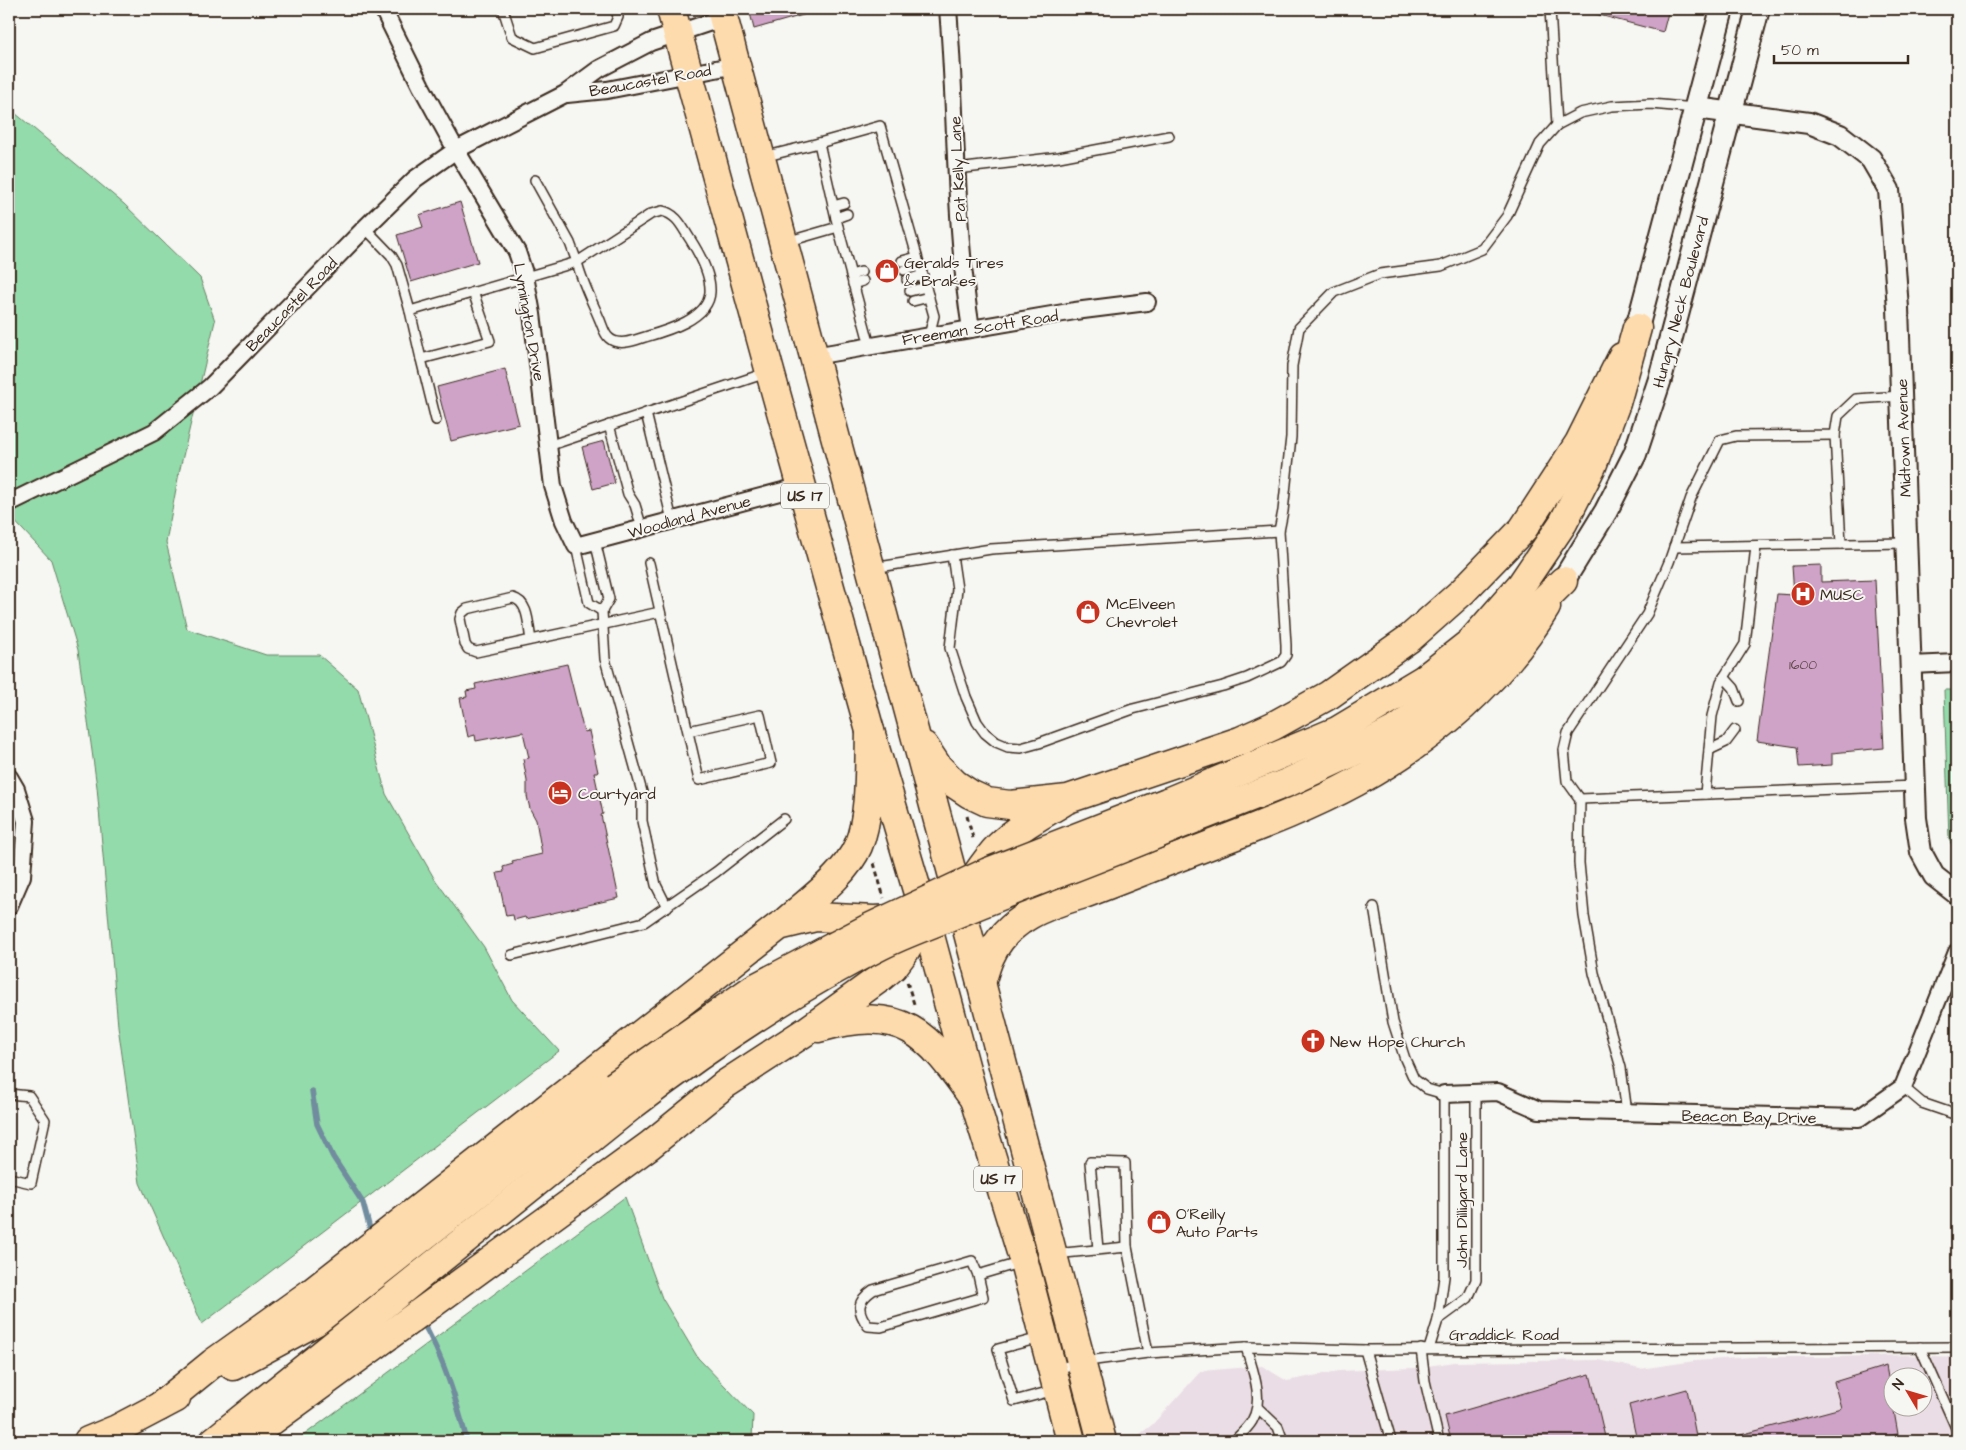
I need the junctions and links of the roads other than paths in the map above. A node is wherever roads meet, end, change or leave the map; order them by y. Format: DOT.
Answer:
graph roads {
  1 [pos="383,9"];
  2 [pos="504,9"];
  3 [pos="616,9"];
  4 [pos="948,9"];
  5 [pos="1550,9"];
  6 [pos="1722,9"];
  7 [pos="1758,9"];
  8 [pos="722,13"];
  9 [pos="674,20"];
  10 [pos="736,65"];
  11 [pos="690,75"];
  12 [pos="565,94"];
  13 [pos="1696,108"];
  14 [pos="1732,112"];
  15 [pos="1557,125"];
  16 [pos="1169,136"];
  17 [pos="819,143"];
  18 [pos="456,150"];
  19 [pos="760,158"];
  20 [pos="957,169"];
  21 [pos="535,180"];
  22 [pos="900,198"];
  23 [pos="891,201"];
  24 [pos="844,203"];
  25 [pos="833,206"];
  26 [pos="847,214"];
  27 [pos="837,222"];
  28 [pos="365,228"];
  29 [pos="783,242"];
  30 [pos="919,261"];
  31 [pos="577,262"];
  32 [pos="903,266"];
  33 [pos="923,275"];
  34 [pos="525,276"];
  35 [pos="862,277"];
  36 [pos="852,279"];
  37 [pos="907,280"];
  38 [pos="926,287"];
  39 [pos="866,291"];
  40 [pos="910,291"];
  41 [pos="473,292"];
  42 [pos="856,294"];
  43 [pos="929,297"];
  44 [pos="869,301"];
  45 [pos="913,301"];
  46 [pos="1147,302"];
  47 [pos="859,303"];
  48 [pos="410,311"];
  49 [pos="1637,328"];
  50 [pos="971,329"];
  51 [pos="929,336"];
  52 [pos="870,346"];
  53 [pos="814,356"];
  54 [pos="421,359"];
  55 [pos="770,372"];
  56 [pos="1901,396"];
  57 [pos="646,412"];
  58 [pos="436,420"];
  59 [pos="609,425"];
  60 [pos="1835,435"];
  61 [pos="548,446"];
  62 [pos="802,486"];
  63 [pos="9,503"];
  64 [pos="672,520"];
  65 [pos="642,528"];
  66 [pos="1278,531"];
  67 [pos="595,541"];
  68 [pos="1906,543"];
  69 [pos="1841,544"];
  70 [pos="576,546"];
  71 [pos="1756,546"];
  72 [pos="1674,548"];
  73 [pos="952,555"];
  74 [pos="648,563"];
  75 [pos="871,568"];
  76 [pos="1563,581"];
  77 [pos="602,611"];
  78 [pos="660,612"];
  79 [pos="602,624"];
  80 [pos="531,640"];
  81 [pos="1957,663"];
  82 [pos="1911,665"];
  83 [pos="1724,677"];
  84 [pos="1739,702"];
  85 [pos="1734,730"];
  86 [pos="870,731"];
  87 [pos="688,732"];
  88 [pos="915,733"];
  89 [pos="1709,750"];
  90 [pos="9,777"];
  91 [pos="1915,786"];
  92 [pos="1705,794"];
  93 [pos="1068,798"];
  94 [pos="1580,799"];
  95 [pos="1171,815"];
  96 [pos="784,819"];
  97 [pos="1957,894"];
  98 [pos="959,899"];
  99 [pos="1055,902"];
  100 [pos="9,906"];
  101 [pos="666,907"];
  102 [pos="1374,907"];
  103 [pos="925,917"];
  104 [pos="779,926"];
  105 [pos="1957,952"];
  106 [pos="512,954"];
  107 [pos="981,983"];
  108 [pos="804,1032"];
  109 [pos="1903,1087"];
  110 [pos="1476,1093"];
  111 [pos="9,1094"];
  112 [pos="1444,1094"];
  113 [pos="974,1099"];
  114 [pos="1627,1113"];
  115 [pos="1957,1115"];
  116 [pos="9,1178"];
  117 [pos="1127,1248"];
  118 [pos="1098,1249"];
  119 [pos="1039,1258"];
  120 [pos="978,1275"];
  121 [pos="1438,1320"];
  122 [pos="1044,1337"];
  123 [pos="1246,1347"];
  124 [pos="1920,1347"];
  125 [pos="1957,1347"];
  126 [pos="1425,1349"];
  127 [pos="1365,1350"];
  128 [pos="1148,1352"];
  129 [pos="1080,1362"];
  130 [pos="1055,1380"];
  131 [pos="159,1407"];
  132 [pos="1258,1408"];
  133 [pos="1957,1430"];
  134 [pos="88,1441"];
  135 [pos="214,1441"];
  136 [pos="244,1441"];
  137 [pos="1071,1441"];
  138 [pos="1102,1441"];
  139 [pos="1234,1441"];
  140 [pos="1283,1441"];
  141 [pos="1390,1441"];
  142 [pos="1439,1441"];
  1 -- 18 [label="street, Lymington Drive"];
  2 -- 3 [label="lane"];
  4 -- 20 [label="street, Pat Kelly Lane"];
  5 -- 15 [label="lane"];
  6 -- 13 [label="main road"];
  7 -- 14 [label="main road, Hungry Neck Boulevard"];
  8 -- 9 [label="street, Beaucastel Road"];
  8 -- 10 [label="highway, US 17"];
  9 -- 11 [label="highway, US 17"];
  9 -- 12 [label="street, Beaucastel Road"];
  10 -- 11 [label="street, Beaucastel Road"];
  10 -- 19 [label="highway, US 17"];
  11 -- 12 [label="street, Beaucastel Road"];
  11 -- 55 [label="highway, US 17"];
  12 -- 18 [label="street, Beaucastel Road"];
  13 -- 14 [label="street, Midtown Avenue"];
  13 -- 15 [label="lane"];
  13 -- 49 [label="main road"];
  14 -- 56 [label="street, Midtown Avenue"];
  14 -- 76 [label="main road, Hungry Neck Boulevard"];
  15 -- 66 [label="lane"];
  16 -- 20 [label="lane"];
  17 -- 19 [label="lane"];
  17 -- 22 [label="lane"];
  17 -- 25 [label="lane"];
  18 -- 28 [label="street, Beaucastel Road"];
  18 -- 34 [label="street, Lymington Drive"];
  19 -- 29 [label="highway, US 17"];
  20 -- 50 [label="street, Pat Kelly Lane"];
  21 -- 31 [label="lane"];
  22 -- 23 [label="lane"];
  22 -- 30 [label="lane"];
  24 -- 25 [label="lane"];
  25 -- 27 [label="lane"];
  26 -- 27 [label="lane"];
  27 -- 29 [label="lane"];
  27 -- 36 [label="lane"];
  28 -- 48 [label="lane"];
  28 -- 63 [label="street, Beaucastel Road"];
  29 -- 53 [label="highway, US 17"];
  30 -- 32 [label="lane"];
  30 -- 33 [label="lane"];
  31 -- 31 [label="lane"];
  31 -- 34 [label="lane"];
  33 -- 37 [label="lane"];
  33 -- 38 [label="lane"];
  34 -- 41 [label="lane"];
  34 -- 61 [label="street, Lymington Drive"];
  35 -- 36 [label="lane"];
  36 -- 42 [label="lane"];
  38 -- 40 [label="lane"];
  38 -- 43 [label="lane"];
  39 -- 42 [label="lane"];
  41 -- 48 [label="lane"];
  41 -- 54 [label="lane"];
  42 -- 47 [label="lane"];
  43 -- 45 [label="lane"];
  43 -- 51 [label="lane"];
  44 -- 47 [label="lane"];
  46 -- 50 [label="street, Freeman Scott Road"];
  47 -- 52 [label="lane"];
  48 -- 54 [label="lane"];
  49 -- 93 [label="highway"];
  49 -- 95 [label="highway"];
  50 -- 51 [label="street, Freeman Scott Road"];
  51 -- 52 [label="street, Freeman Scott Road"];
  52 -- 53 [label="street, Freeman Scott Road"];
  53 -- 75 [label="highway, US 17"];
  54 -- 58 [label="lane"];
  55 -- 57 [label="lane"];
  55 -- 62 [label="highway, US 17"];
  56 -- 60 [label="lane"];
  56 -- 68 [label="street, Midtown Avenue"];
  57 -- 59 [label="lane"];
  57 -- 64 [label="lane"];
  59 -- 61 [label="lane"];
  59 -- 65 [label="lane"];
  60 -- 69 [label="lane"];
  60 -- 72 [label="lane"];
  61 -- 70 [label="street, Lymington Drive"];
  62 -- 64 [label="street, Woodland Avenue"];
  62 -- 86 [label="highway, US 17"];
  64 -- 65 [label="street, Woodland Avenue"];
  65 -- 67 [label="street, Woodland Avenue"];
  66 -- 73 [label="lane"];
  66 -- 73 [label="lane"];
  67 -- 70 [label="street, Woodland Avenue"];
  67 -- 77 [label="lane"];
  68 -- 69 [label="lane"];
  68 -- 82 [label="street, Midtown Avenue"];
  69 -- 71 [label="lane"];
  70 -- 77 [label="lane"];
  71 -- 72 [label="lane"];
  71 -- 83 [label="lane"];
  72 -- 94 [label="lane"];
  73 -- 75 [label="lane"];
  74 -- 78 [label="lane"];
  75 -- 88 [label="highway, US 17"];
  76 -- 95 [label="highway"];
  76 -- 99 [label="highway"];
  77 -- 79 [label="lane"];
  78 -- 79 [label="lane"];
  78 -- 87 [label="lane"];
  79 -- 80 [label="lane"];
  79 -- 101 [label="lane"];
  80 -- 80 [label="lane"];
  81 -- 82 [label="street"];
  82 -- 91 [label="street, Midtown Avenue"];
  83 -- 84 [label="lane"];
  83 -- 89 [label="lane"];
  85 -- 89 [label="lane"];
  86 -- 103 [label="highway, US 17"];
  86 -- 104 [label="highway"];
  87 -- 87 [label="lane"];
  88 -- 93 [label="highway"];
  88 -- 98 [label="highway, US 17"];
  89 -- 92 [label="lane"];
  90 -- 100 [label="street"];
  91 -- 92 [label="lane"];
  91 -- 97 [label="street, Midtown Avenue"];
  92 -- 94 [label="lane"];
  93 -- 98 [label="highway"];
  94 -- 114 [label="lane"];
  95 -- 131 [label="highway, bridge"];
  95 -- 135 [label="highway, bridge"];
  96 -- 101 [label="lane"];
  98 -- 99 [label="highway"];
  98 -- 103 [label="highway"];
  98 -- 107 [label="highway, US 17"];
  99 -- 107 [label="highway"];
  101 -- 106 [label="lane"];
  102 -- 112 [label="lane"];
  103 -- 104 [label="highway"];
  103 -- 108 [label="highway"];
  103 -- 113 [label="highway, US 17"];
  104 -- 131 [label="highway"];
  105 -- 109 [label="street"];
  107 -- 119 [label="highway, US 17"];
  108 -- 113 [label="highway"];
  108 -- 136 [label="highway"];
  109 -- 114 [label="street, Beacon Bay Drive"];
  109 -- 115 [label="lane"];
  110 -- 112 [label="street, Beacon Bay Drive"];
  110 -- 114 [label="street, Beacon Bay Drive"];
  110 -- 121 [label="lane, John Dilligard Lane"];
  111 -- 116 [label="lane"];
  112 -- 121 [label="lane, John Dilligard Lane"];
  113 -- 119 [label="highway, US 17"];
  117 -- 118 [label="lane"];
  117 -- 118 [label="lane"];
  117 -- 128 [label="lane"];
  118 -- 119 [label="lane"];
  119 -- 120 [label="lane"];
  119 -- 122 [label="highway, US 17"];
  119 -- 129 [label="highway, US 17"];
  120 -- 120 [label="lane"];
  121 -- 126 [label="lane, John Dilligard Lane"];
  122 -- 130 [label="highway, US 17"];
  122 -- 130 [label="lane, Graddick Road"];
  123 -- 127 [label="lane, Graddick Road"];
  123 -- 128 [label="lane, Graddick Road"];
  123 -- 132 [label="lane"];
  124 -- 125 [label="lane, Graddick Road"];
  124 -- 126 [label="lane, Graddick Road"];
  124 -- 133 [label="lane"];
  126 -- 127 [label="lane, Graddick Road"];
  126 -- 142 [label="lane"];
  127 -- 141 [label="lane"];
  128 -- 129 [label="lane, Graddick Road"];
  129 -- 130 [label="lane, Graddick Road"];
  129 -- 138 [label="highway, US 17"];
  130 -- 137 [label="highway, US 17"];
  131 -- 134 [label="highway"];
  132 -- 139 [label="lane"];
  132 -- 140 [label="lane"];
}
